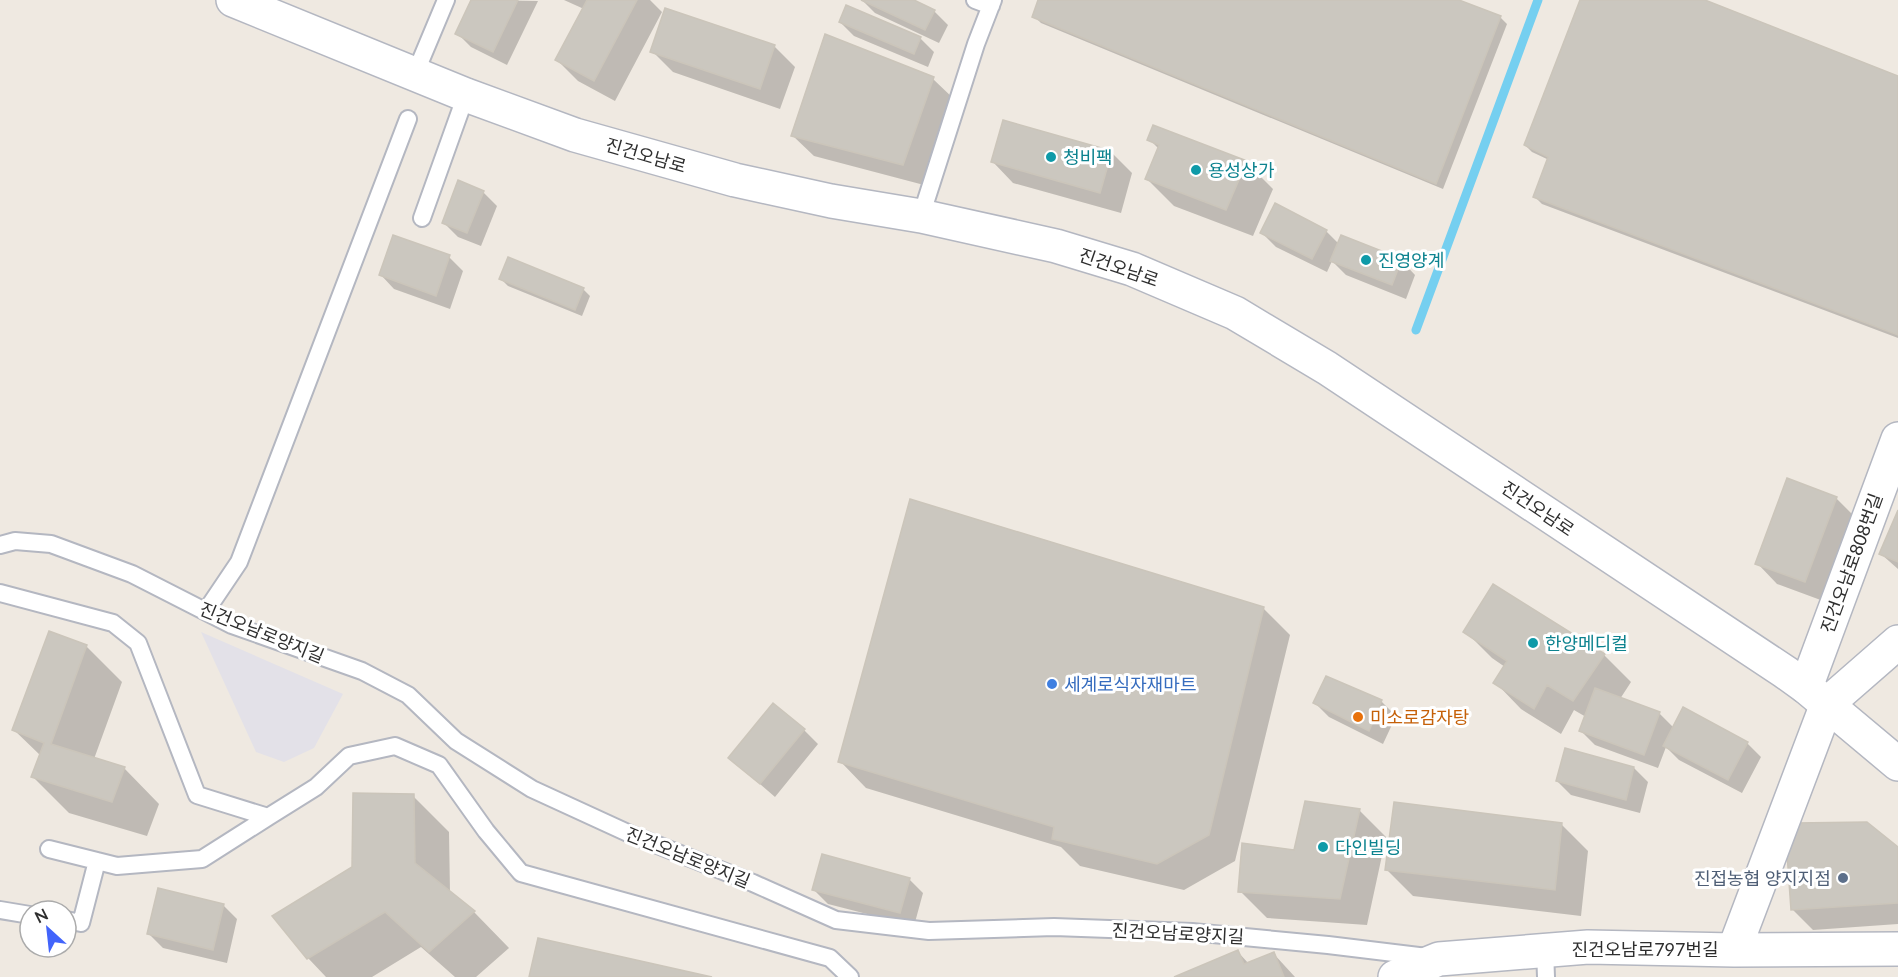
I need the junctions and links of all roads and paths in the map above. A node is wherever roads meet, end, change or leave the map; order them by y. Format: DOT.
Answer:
graph roads {
  1 [pos="233,0"];
  2 [pos="446,0"];
  3 [pos="975,0"];
  4 [pos="992,3"];
  5 [pos="415,74"];
  6 [pos="466,95"];
  7 [pos="408,119"];
  8 [pos="921,216"];
  9 [pos="422,218"];
  10 [pos="1898,439"];
  11 [pos="0,545"];
  12 [pos="0,593"];
  13 [pos="206,612"];
  14 [pos="1898,642"];
  15 [pos="1816,696"];
  16 [pos="1898,764"];
  17 [pos="268,817"];
  18 [pos="49,849"];
  19 [pos="98,861"];
  20 [pos="0,910"];
  21 [pos="18,913"];
  22 [pos="78,922"];
  23 [pos="1898,949"];
  24 [pos="1734,950"];
  25 [pos="1440,959"];
  26 [pos="1545,964"];
  27 [pos="850,977"];
  28 [pos="1395,977"];
  1 -- 5 [label="main road, 진건오남로"];
  2 -- 5 [label="lane"];
  3 -- 4 [label="lane"];
  4 -- 8 [label="lane"];
  5 -- 6 [label="main road, 진건오남로"];
  6 -- 8 [label="main road, 진건오남로"];
  6 -- 9 [label="lane"];
  7 -- 13 [label="lane"];
  8 -- 15 [label="main road, 진건오남로"];
  10 -- 15 [label="main road, 진건오남로808번길"];
  11 -- 13 [label="lane, 진건오남로양지길"];
  12 -- 17 [label="lane"];
  13 -- 25 [label="lane, 진건오남로양지길"];
  14 -- 15 [label="main road"];
  15 -- 16 [label="main road, 진건오남로"];
  15 -- 24 [label="main road, 진건오남로808번길"];
  17 -- 19 [label="lane"];
  17 -- 27 [label="lane"];
  18 -- 19 [label="lane"];
  19 -- 22 [label="lane"];
  20 -- 21 [label="lane"];
  23 -- 24 [label="main road, 진건오남로797번길"];
  24 -- 26 [label="main road, 진건오남로797번길"];
  25 -- 26 [label="main road, 진건오남로797번길"];
  25 -- 28 [label="main road, 진건오남로797번길"];
}
